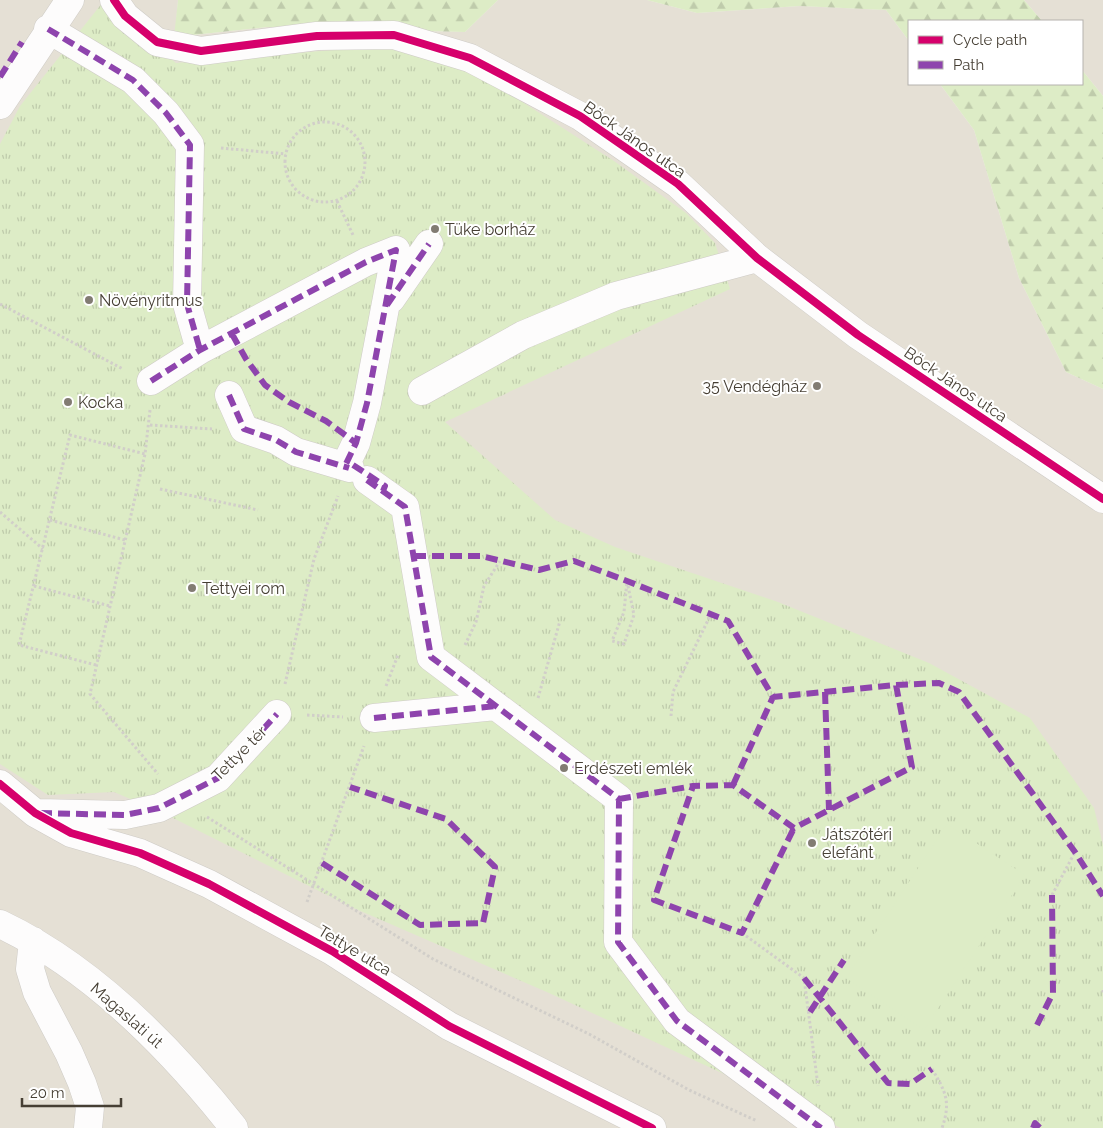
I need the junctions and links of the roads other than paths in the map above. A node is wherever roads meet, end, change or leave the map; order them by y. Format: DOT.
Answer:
graph roads {
  1 [pos="70,0"];
  2 [pos="114,0"];
  3 [pos="48,29"];
  4 [pos="0,104"];
  5 [pos="429,244"];
  6 [pos="757,258"];
  7 [pos="384,309"];
  8 [pos="200,350"];
  9 [pos="151,381"];
  10 [pos="422,391"];
  11 [pos="229,395"];
  12 [pos="354,472"];
  13 [pos="1103,499"];
  14 [pos="503,712"];
  15 [pos="277,714"];
  16 [pos="374,718"];
  17 [pos="0,784"];
  18 [pos="35,813"];
  19 [pos="0,924"];
  20 [pos="33,941"];
  21 [pos="88,1128"];
  22 [pos="234,1128"];
  23 [pos="652,1128"];
  24 [pos="821,1128"];
  1 -- 3 [label="street"];
  2 -- 6 [label="street, Böck János utca"];
  3 -- 4 [label="street"];
  3 -- 8 [label="street"];
  5 -- 7 [label="street"];
  6 -- 10 [label="street"];
  6 -- 13 [label="street, Böck János utca"];
  7 -- 8 [label="street"];
  7 -- 12 [label="street"];
  8 -- 9 [label="street"];
  11 -- 12 [label="street"];
  12 -- 14 [label="street"];
  14 -- 16 [label="street"];
  14 -- 24 [label="street"];
  15 -- 18 [label="street, Tettye tér"];
  17 -- 18 [label="street"];
  18 -- 23 [label="street, Tettye utca"];
  19 -- 20 [label="street, Magaslati út"];
  20 -- 21 [label="street"];
  20 -- 22 [label="street, Magaslati út"];
}
